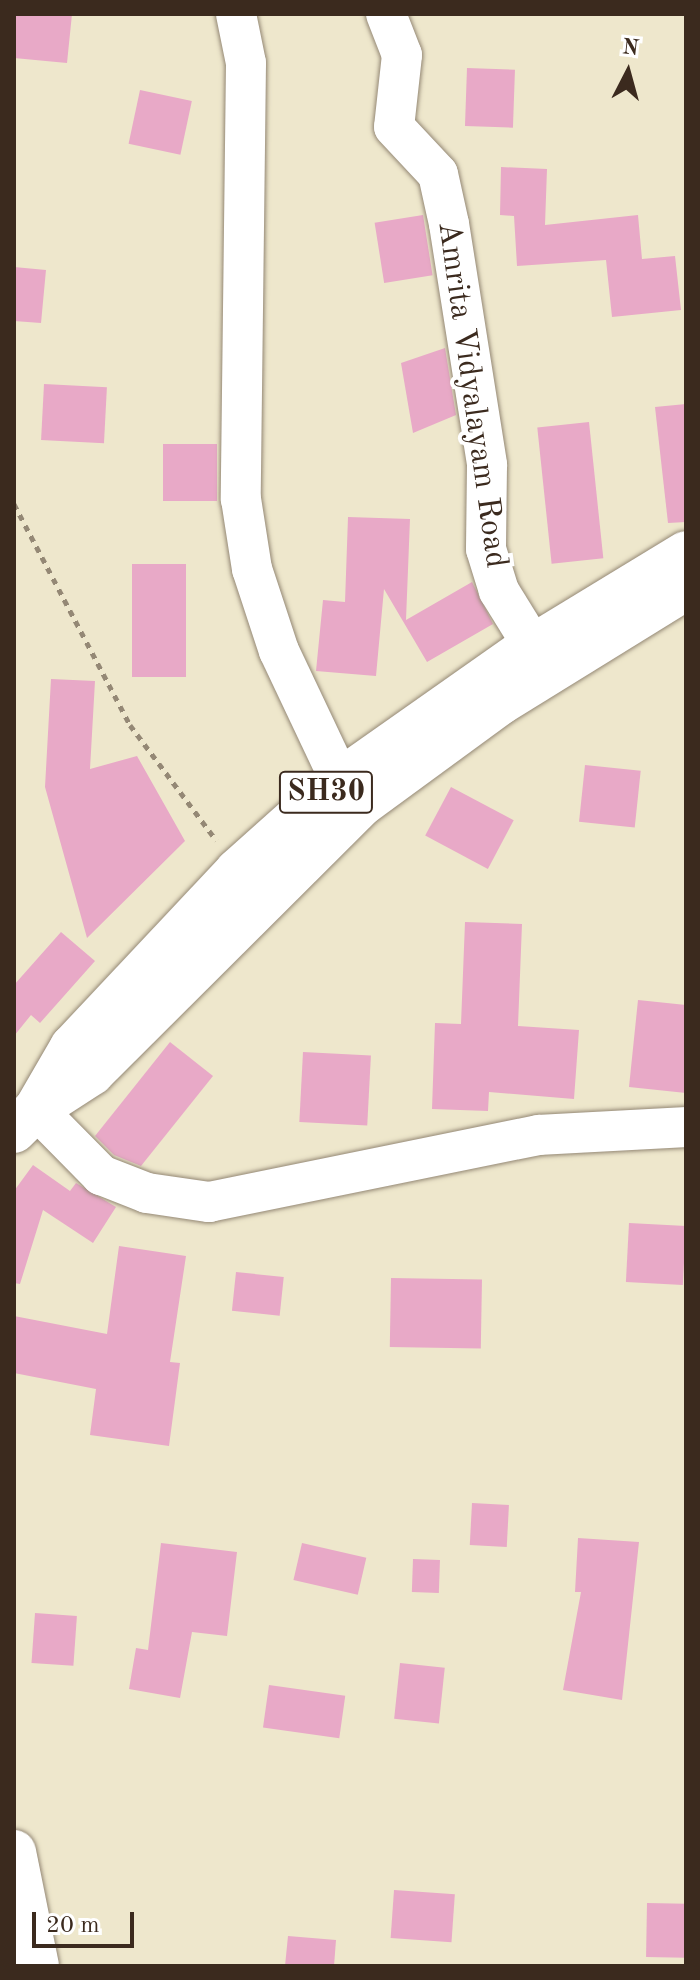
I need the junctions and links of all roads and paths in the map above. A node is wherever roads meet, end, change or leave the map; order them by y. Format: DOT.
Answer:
graph roads {
  1 [pos="236,14"];
  2 [pos="386,14"];
  3 [pos="14,504"];
  4 [pos="686,553"];
  5 [pos="686,588"];
  6 [pos="533,646"];
  7 [pos="340,780"];
  8 [pos="237,871"];
  9 [pos="25,1120"];
  10 [pos="686,1127"];
  11 [pos="14,1852"];
  12 [pos="37,1966"];
  1 -- 7 [label="street"];
  2 -- 6 [label="street, Amrita Vidyalayam Road"];
  3 -- 8 [label="path"];
  4 -- 6 [label="main road, SH30"];
  5 -- 9 [label="main road"];
  6 -- 7 [label="main road, SH30"];
  7 -- 8 [label="main road, SH30"];
  8 -- 9 [label="main road, SH30"];
  9 -- 10 [label="street"];
  11 -- 12 [label="main road"];
}
